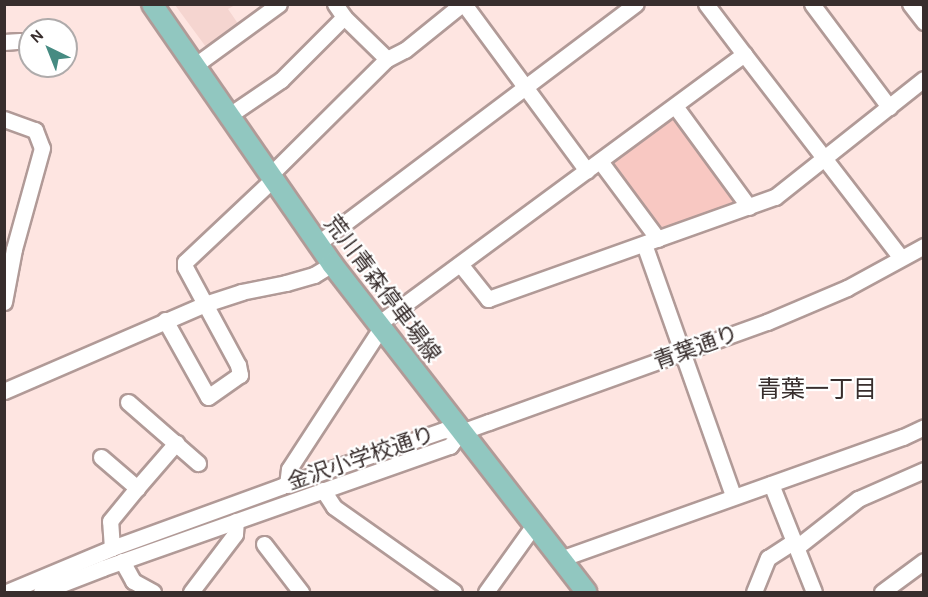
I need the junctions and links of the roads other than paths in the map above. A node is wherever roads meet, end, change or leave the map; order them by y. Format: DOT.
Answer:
graph roads {
  1 [pos="152,4"];
  2 [pos="279,4"];
  3 [pos="335,4"];
  4 [pos="463,4"];
  5 [pos="636,4"];
  6 [pos="706,4"];
  7 [pos="812,4"];
  8 [pos="910,4"];
  9 [pos="344,17"];
  10 [pos="924,22"];
  11 [pos="744,54"];
  12 [pos="387,59"];
  13 [pos="194,66"];
  14 [pos="924,79"];
  15 [pos="525,86"];
  16 [pos="675,106"];
  17 [pos="889,107"];
  18 [pos="228,116"];
  19 [pos="4,119"];
  20 [pos="825,159"];
  21 [pos="600,161"];
  22 [pos="587,171"];
  23 [pos="271,178"];
  24 [pos="749,207"];
  25 [pos="651,241"];
  26 [pos="317,244"];
  27 [pos="924,246"];
  28 [pos="901,258"];
  29 [pos="332,264"];
  30 [pos="460,264"];
  31 [pos="4,302"];
  32 [pos="205,304"];
  33 [pos="165,320"];
  34 [pos="380,326"];
  35 [pos="683,353"];
  36 [pos="4,391"];
  37 [pos="128,402"];
  38 [pos="924,427"];
  39 [pos="461,432"];
  40 [pos="176,443"];
  41 [pos="101,457"];
  42 [pos="198,463"];
  43 [pos="924,470"];
  44 [pos="771,484"];
  45 [pos="287,485"];
  46 [pos="137,488"];
  47 [pos="323,490"];
  48 [pos="733,496"];
  49 [pos="236,520"];
  50 [pos="534,525"];
  51 [pos="264,544"];
  52 [pos="796,544"];
  53 [pos="112,548"];
  54 [pos="560,559"];
  55 [pos="122,561"];
  56 [pos="924,561"];
  57 [pos="447,590"];
  58 [pos="8,592"];
  59 [pos="41,592"];
  60 [pos="153,592"];
  61 [pos="192,592"];
  62 [pos="301,592"];
  63 [pos="486,592"];
  64 [pos="586,592"];
  65 [pos="754,592"];
  66 [pos="814,592"];
  67 [pos="882,592"];
  1 -- 13 [label="main road, 荒川青森停車場線"];
  2 -- 13 [label="street"];
  3 -- 9 [label="street"];
  4 -- 12 [label="street"];
  4 -- 15 [label="street"];
  5 -- 15 [label="street"];
  6 -- 11 [label="street"];
  7 -- 17 [label="street"];
  8 -- 10 [label="street"];
  9 -- 12 [label="street"];
  9 -- 18 [label="street"];
  11 -- 16 [label="street"];
  11 -- 20 [label="street"];
  12 -- 23 [label="street"];
  13 -- 18 [label="main road, 荒川青森停車場線"];
  14 -- 17 [label="street"];
  15 -- 22 [label="street"];
  15 -- 26 [label="street"];
  16 -- 21 [label="street"];
  16 -- 24 [label="street"];
  17 -- 20 [label="street"];
  18 -- 23 [label="main road, 荒川青森停車場線"];
  19 -- 31 [label="street"];
  20 -- 24 [label="street"];
  20 -- 28 [label="street"];
  21 -- 22 [label="street"];
  21 -- 25 [label="street"];
  22 -- 30 [label="street"];
  23 -- 26 [label="main road, 荒川青森停車場線"];
  23 -- 32 [label="street"];
  24 -- 25 [label="street"];
  25 -- 30 [label="street"];
  25 -- 35 [label="street"];
  26 -- 29 [label="main road, 荒川青森停車場線"];
  27 -- 28 [label="street, 青葉通り"];
  28 -- 35 [label="street, 青葉通り"];
  29 -- 32 [label="street"];
  29 -- 34 [label="main road, 荒川青森停車場線"];
  30 -- 34 [label="street"];
  32 -- 33 [label="street"];
  32 -- 33 [label="street"];
  33 -- 36 [label="street"];
  34 -- 39 [label="main road, 荒川青森停車場線"];
  34 -- 45 [label="street"];
  35 -- 39 [label="street, 青葉通り"];
  35 -- 48 [label="street"];
  37 -- 40 [label="street"];
  38 -- 44 [label="street"];
  39 -- 45 [label="street, 金沢小学校通り"];
  39 -- 47 [label="street, 金沢小学校通り"];
  39 -- 50 [label="main road, 荒川青森停車場線"];
  40 -- 42 [label="street"];
  40 -- 46 [label="street"];
  41 -- 46 [label="street"];
  43 -- 52 [label="street"];
  44 -- 48 [label="street"];
  44 -- 52 [label="street"];
  45 -- 53 [label="street, 金沢小学校通り"];
  46 -- 53 [label="street"];
  47 -- 49 [label="street, 金沢小学校通り"];
  47 -- 57 [label="street"];
  48 -- 54 [label="street"];
  49 -- 55 [label="street, 金沢小学校通り"];
  49 -- 61 [label="street"];
  50 -- 54 [label="main road, 荒川青森停車場線"];
  50 -- 63 [label="street"];
  51 -- 62 [label="street"];
  52 -- 65 [label="street"];
  52 -- 66 [label="street"];
  53 -- 58 [label="street, 金沢小学校通り"];
  54 -- 64 [label="main road, 荒川青森停車場線"];
  55 -- 59 [label="street, 金沢小学校通り"];
  55 -- 60 [label="street"];
  56 -- 67 [label="street"];
}
